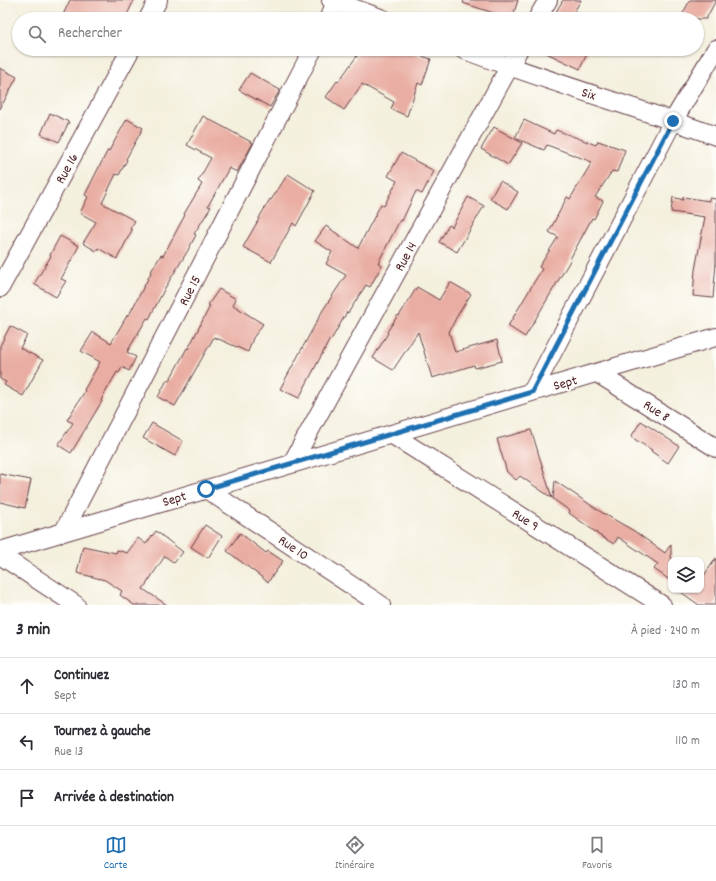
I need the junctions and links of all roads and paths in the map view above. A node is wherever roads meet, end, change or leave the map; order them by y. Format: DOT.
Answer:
graph roads {
  1 [pos="158,0"];
  2 [pos="335,0"];
  3 [pos="548,0"];
  4 [pos="152,12"];
  5 [pos="331,12"];
  6 [pos="365,12"];
  7 [pos="541,12"];
  8 [pos="716,49"];
  9 [pos="127,56"];
  10 [pos="309,56"];
  11 [pos="480,56"];
  12 [pos="515,56"];
  13 [pos="509,67"];
  14 [pos="673,121"];
  15 [pos="716,136"];
  16 [pos="0,288"];
  17 [pos="716,337"];
  18 [pos="597,373"];
  19 [pos="532,392"];
  20 [pos="391,434"];
  21 [pos="716,448"];
  22 [pos="292,464"];
  23 [pos="206,489"];
  24 [pos="64,531"];
  25 [pos="0,550"];
  26 [pos="0,554"];
  27 [pos="76,605"];
  28 [pos="381,605"];
  29 [pos="662,605"];
  1 -- 4 [label="street"];
  2 -- 5 [label="street"];
  2 -- 6 [label="street"];
  3 -- 7 [label="street"];
  8 -- 14 [label="street"];
  9 -- 16 [label="street, Rue 16"];
  10 -- 24 [label="street, Rue 15"];
  11 -- 13 [label="street, Six"];
  12 -- 13 [label="street, Rue 14"];
  13 -- 14 [label="street, Six"];
  13 -- 22 [label="street, Rue 14"];
  14 -- 15 [label="street, Six"];
  14 -- 19 [label="street"];
  17 -- 18 [label="street, Sept"];
  18 -- 19 [label="street, Sept"];
  18 -- 21 [label="street, Rue 8"];
  19 -- 20 [label="street, Sept"];
  20 -- 22 [label="street, Sept"];
  20 -- 29 [label="street, Rue 9"];
  22 -- 23 [label="street, Sept"];
  23 -- 24 [label="street, Sept"];
  23 -- 28 [label="street, Rue 10"];
  24 -- 25 [label="street, Sept"];
  26 -- 27 [label="street"];
}
